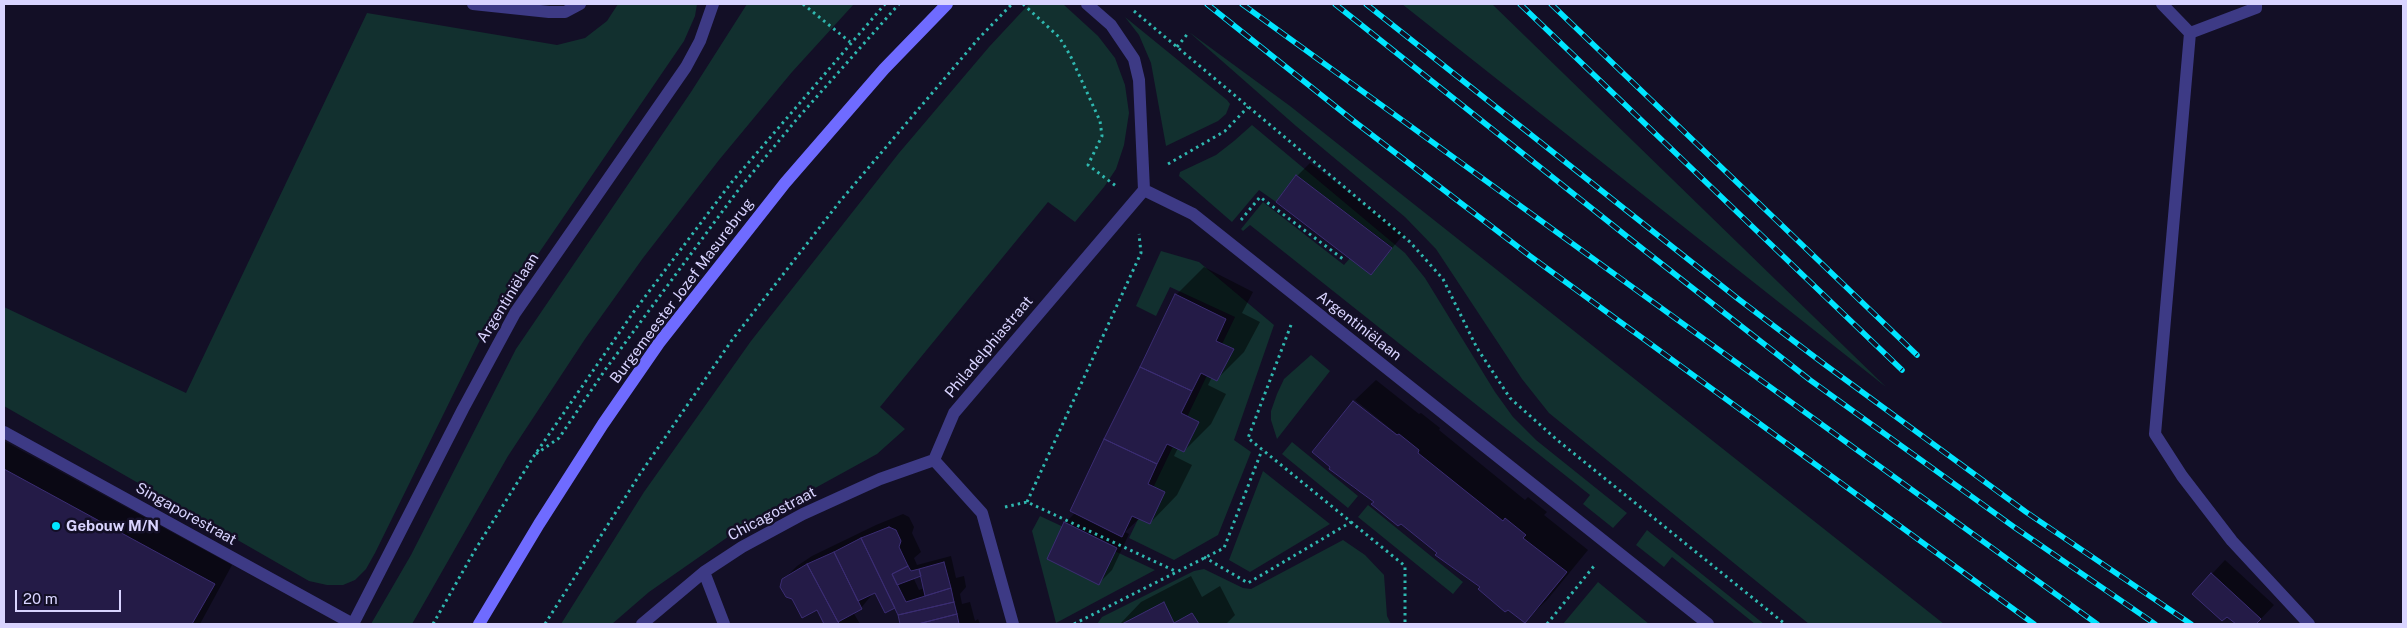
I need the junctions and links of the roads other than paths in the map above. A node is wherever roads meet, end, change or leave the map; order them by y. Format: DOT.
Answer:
graph roads {
  1 [pos="473,4"];
  2 [pos="580,4"];
  3 [pos="714,4"];
  4 [pos="1087,4"];
  5 [pos="2162,4"];
  6 [pos="2256,4"];
  7 [pos="946,5"];
  8 [pos="2190,33"];
  9 [pos="1140,195"];
  10 [pos="4,432"];
  11 [pos="934,460"];
  12 [pos="704,572"];
  13 [pos="353,624"];
  14 [pos="479,624"];
  15 [pos="642,624"];
  16 [pos="724,624"];
  17 [pos="1013,624"];
  18 [pos="1708,624"];
  19 [pos="2309,624"];
  1 -- 2 [label="street"];
  3 -- 13 [label="street, Argentiniëlaan"];
  4 -- 9 [label="street"];
  5 -- 8 [label="street"];
  6 -- 8 [label="street"];
  7 -- 14 [label="street, Burgemeester Jozef Masurebrug"];
  8 -- 19 [label="street"];
  9 -- 11 [label="street, Philadelphiastraat"];
  9 -- 18 [label="street, Argentiniëlaan"];
  10 -- 13 [label="street, Singaporestraat"];
  11 -- 12 [label="street, Chicagostraat"];
  11 -- 17 [label="street"];
  12 -- 15 [label="street, Chicagostraat"];
  12 -- 16 [label="street"];
}
